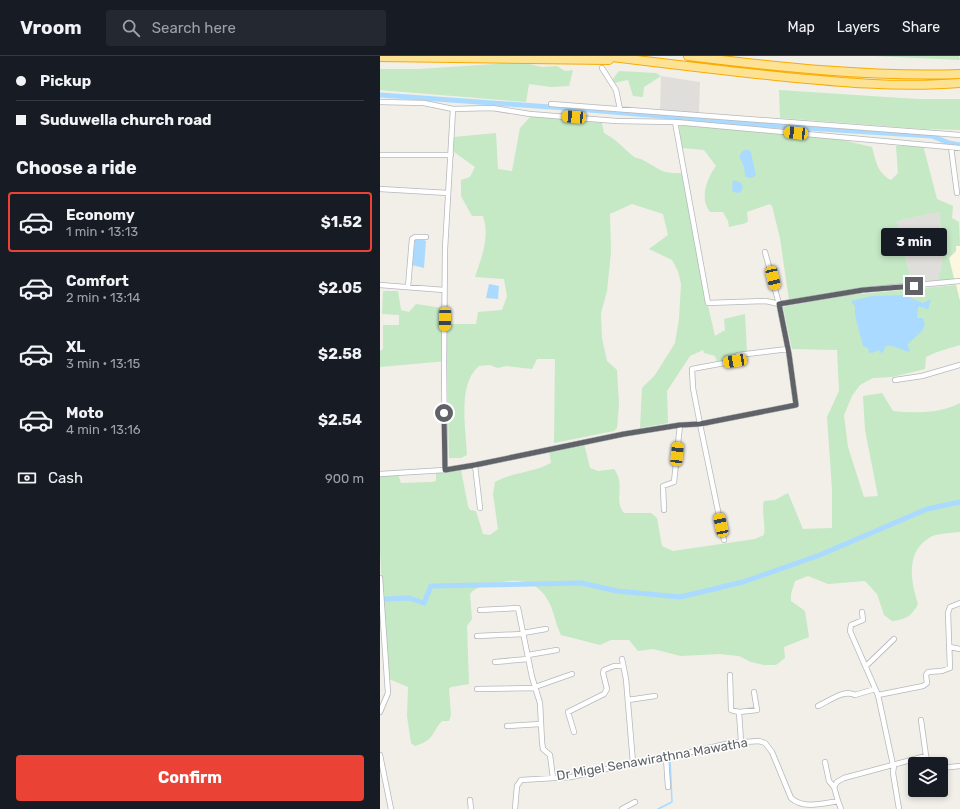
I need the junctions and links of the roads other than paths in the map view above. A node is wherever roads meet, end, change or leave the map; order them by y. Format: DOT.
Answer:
graph roads {
  1 [pos="604,56"];
  2 [pos="688,56"];
  3 [pos="380,57"];
  4 [pos="636,60"];
  5 [pos="602,68"];
  6 [pos="959,74"];
  7 [pos="960,83"];
  8 [pos="380,102"];
  9 [pos="551,104"];
  10 [pos="620,109"];
  11 [pos="453,110"];
  12 [pos="675,122"];
  13 [pos="960,135"];
  14 [pos="951,147"];
  15 [pos="960,148"];
  16 [pos="380,155"];
  17 [pos="451,155"];
  18 [pos="380,189"];
  19 [pos="448,193"];
  20 [pos="957,193"];
  21 [pos="426,237"];
  22 [pos="765,252"];
  23 [pos="960,281"];
  24 [pos="380,285"];
  25 [pos="408,287"];
  26 [pos="444,290"];
  27 [pos="779,304"];
  28 [pos="788,349"];
  29 [pos="960,365"];
  30 [pos="895,380"];
  31 [pos="700,424"];
  32 [pos="680,425"];
  33 [pos="475,465"];
  34 [pos="445,470"];
  35 [pos="380,474"];
  36 [pos="480,508"];
  37 [pos="664,510"];
  38 [pos="724,540"];
  39 [pos="380,578"];
  40 [pos="960,603"];
  41 [pos="480,610"];
  42 [pos="862,612"];
  43 [pos="546,629"];
  44 [pos="523,633"];
  45 [pos="477,636"];
  46 [pos="894,638"];
  47 [pos="950,647"];
  48 [pos="960,649"];
  49 [pos="557,650"];
  50 [pos="528,657"];
  51 [pos="622,660"];
  52 [pos="496,662"];
  53 [pos="623,666"];
  54 [pos="866,666"];
  55 [pos="572,674"];
  56 [pos="730,675"];
  57 [pos="535,687"];
  58 [pos="478,689"];
  59 [pos="874,689"];
  60 [pos="754,692"];
  61 [pos="878,695"];
  62 [pos="655,696"];
  63 [pos="628,700"];
  64 [pos="818,706"];
  65 [pos="380,712"];
  66 [pos="739,712"];
  67 [pos="921,720"];
  68 [pos="540,724"];
  69 [pos="507,726"];
  70 [pos="574,732"];
  71 [pos="741,741"];
  72 [pos="380,755"];
  73 [pos="926,756"];
  74 [pos="666,758"];
  75 [pos="825,762"];
  76 [pos="633,763"];
  77 [pos="894,765"];
  78 [pos="960,766"];
  79 [pos="948,767"];
  80 [pos="553,778"];
  81 [pos="668,787"];
  82 [pos="834,787"];
  83 [pos="470,800"];
  84 [pos="838,801"];
  85 [pos="635,802"];
  86 [pos="391,809"];
  87 [pos="471,809"];
  88 [pos="515,809"];
  89 [pos="622,809"];
  90 [pos="841,809"];
  91 [pos="899,809"];
  1 -- 4 [label="highway"];
  2 -- 6 [label="highway"];
  3 -- 4 [label="highway"];
  4 -- 7 [label="highway"];
  5 -- 10 [label="street"];
  8 -- 11 [label="street"];
  9 -- 10 [label="street"];
  10 -- 13 [label="street"];
  11 -- 12 [label="street"];
  11 -- 17 [label="street"];
  12 -- 14 [label="street"];
  12 -- 27 [label="street"];
  14 -- 15 [label="street"];
  14 -- 20 [label="street"];
  16 -- 17 [label="street"];
  17 -- 19 [label="street"];
  18 -- 19 [label="street"];
  19 -- 26 [label="street"];
  21 -- 25 [label="street"];
  22 -- 27 [label="street"];
  23 -- 27 [label="street"];
  24 -- 25 [label="street"];
  25 -- 26 [label="street"];
  26 -- 34 [label="street"];
  27 -- 28 [label="street"];
  28 -- 31 [label="street"];
  28 -- 31 [label="street"];
  29 -- 30 [label="street"];
  31 -- 32 [label="street"];
  31 -- 38 [label="street"];
  32 -- 33 [label="street"];
  32 -- 37 [label="street"];
  33 -- 34 [label="street"];
  33 -- 36 [label="street"];
  34 -- 35 [label="street"];
  39 -- 65 [label="street"];
  40 -- 47 [label="street"];
  41 -- 44 [label="street"];
  42 -- 54 [label="street"];
  43 -- 44 [label="street"];
  44 -- 45 [label="street"];
  44 -- 50 [label="street"];
  46 -- 54 [label="street"];
  47 -- 48 [label="street"];
  47 -- 61 [label="street"];
  49 -- 50 [label="street"];
  50 -- 52 [label="street"];
  50 -- 57 [label="street"];
  51 -- 53 [label="street"];
  53 -- 63 [label="street"];
  53 -- 70 [label="street"];
  54 -- 59 [label="street"];
  55 -- 57 [label="street"];
  56 -- 66 [label="street"];
  57 -- 58 [label="street"];
  57 -- 68 [label="street"];
  59 -- 61 [label="street"];
  59 -- 64 [label="street"];
  60 -- 66 [label="street"];
  61 -- 77 [label="street"];
  62 -- 63 [label="street"];
  63 -- 76 [label="street"];
  66 -- 71 [label="street"];
  67 -- 73 [label="street"];
  68 -- 69 [label="street"];
  68 -- 80 [label="street"];
  71 -- 74 [label="street, Dr Migel Senawirathna Mawatha"];
  71 -- 84 [label="street, Dr Migel Senawirathna Mawatha"];
  72 -- 86 [label="street"];
  73 -- 77 [label="street"];
  74 -- 76 [label="street, Dr Migel Senawirathna Mawatha"];
  74 -- 81 [label="street"];
  75 -- 82 [label="street"];
  76 -- 80 [label="street, Dr Migel Senawirathna Mawatha"];
  77 -- 82 [label="street"];
  77 -- 91 [label="street"];
  78 -- 79 [label="street"];
  80 -- 88 [label="street, Dr Migel Senawirathna Mawatha"];
  82 -- 84 [label="street"];
  83 -- 87 [label="street"];
  84 -- 90 [label="street"];
  85 -- 89 [label="street"];
}
